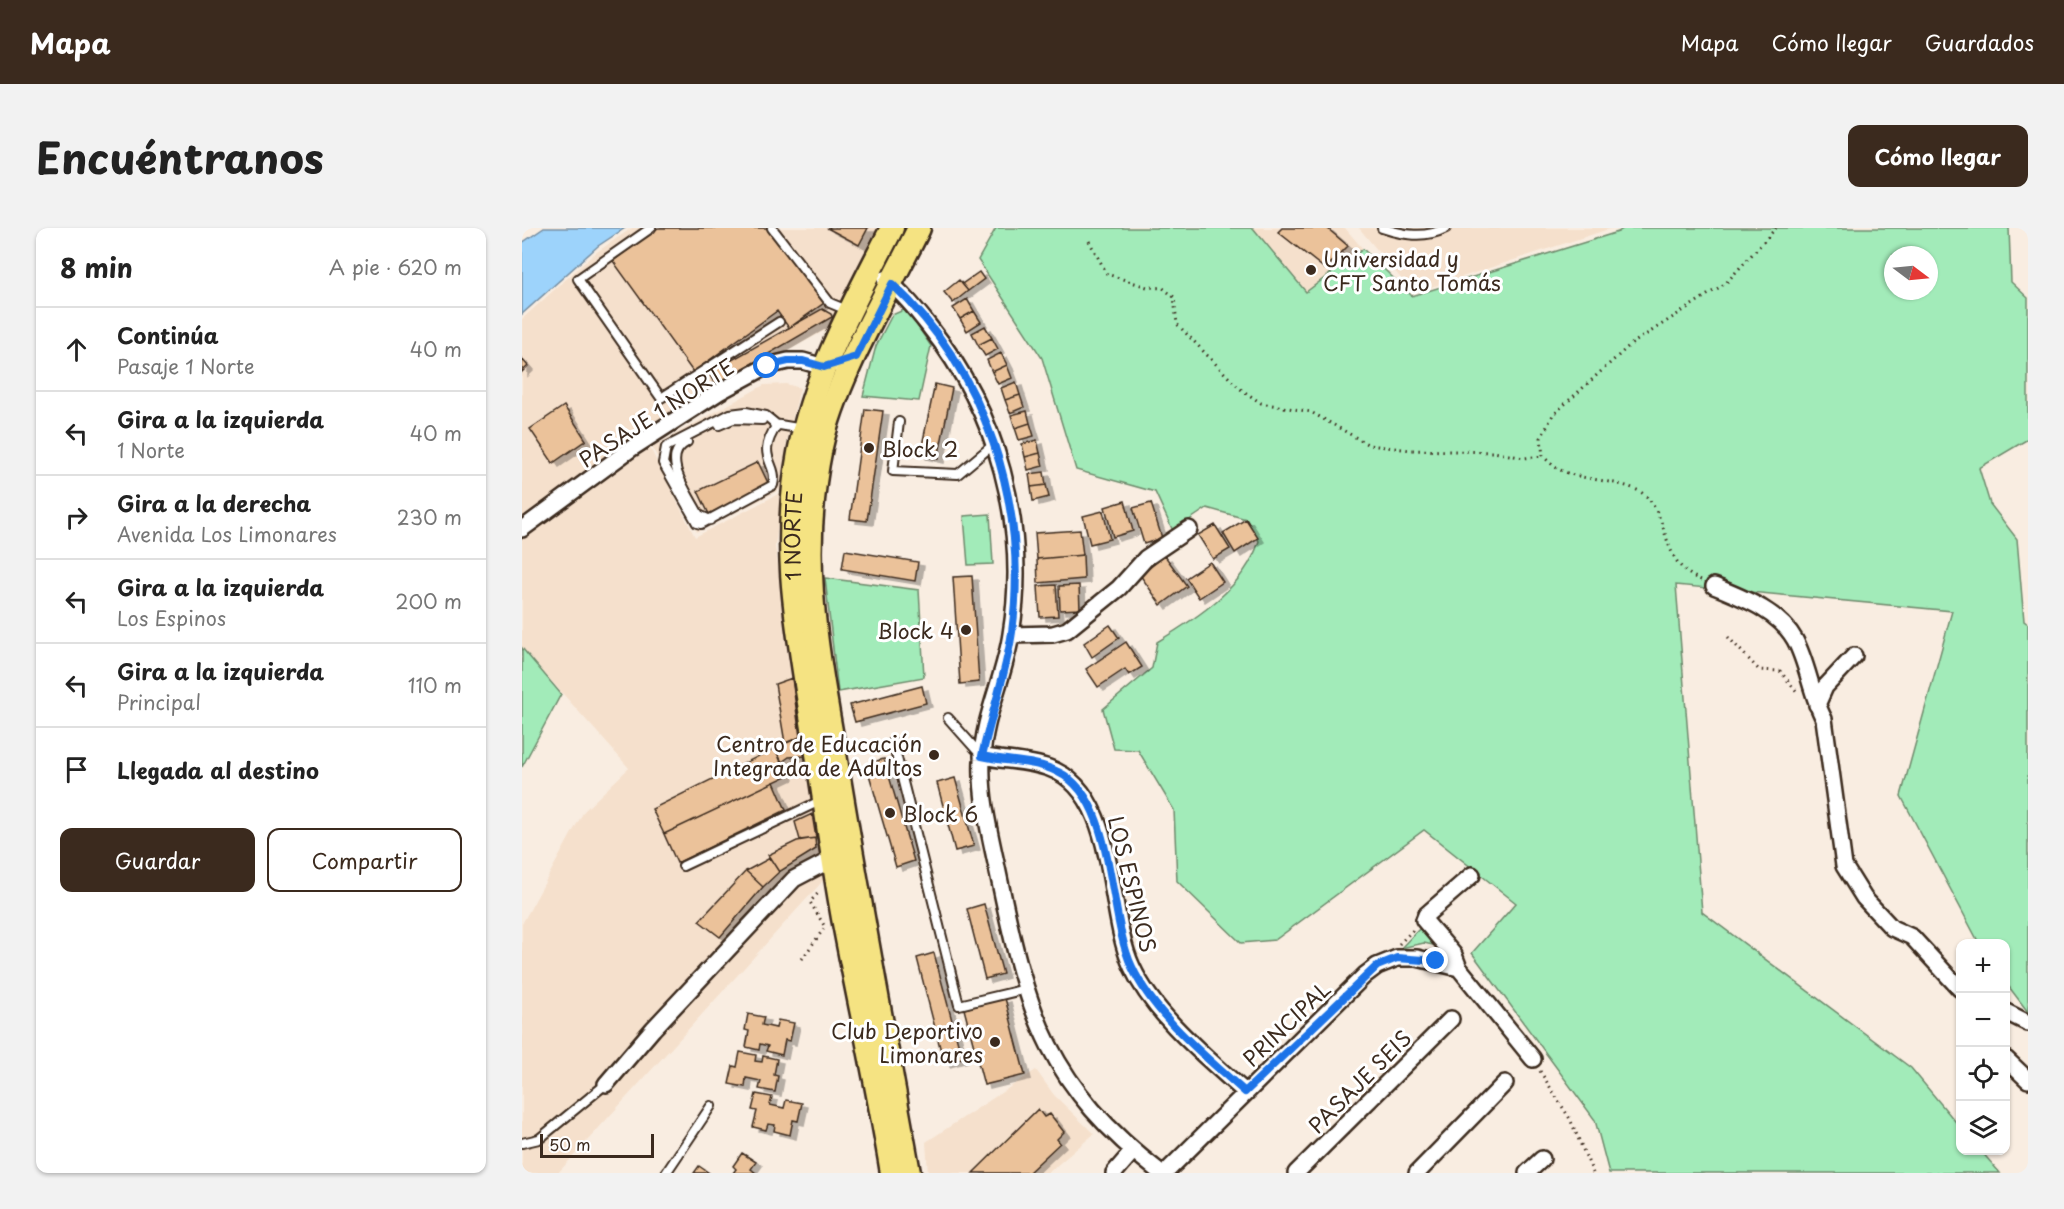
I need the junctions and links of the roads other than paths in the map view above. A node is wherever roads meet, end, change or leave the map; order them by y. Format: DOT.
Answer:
graph roads {
  1 [pos="651,228"];
  2 [pos="772,228"];
  3 [pos="892,228"];
  4 [pos="919,228"];
  5 [pos="1382,228"];
  6 [pos="1446,228"];
  7 [pos="872,268"];
  8 [pos="892,284"];
  9 [pos="851,311"];
  10 [pos="779,322"];
  11 [pos="856,357"];
  12 [pos="824,367"];
  13 [pos="899,422"];
  14 [pos="777,425"];
  15 [pos="805,429"];
  16 [pos="822,444"];
  17 [pos="994,444"];
  18 [pos="522,529"];
  19 [pos="1189,530"];
  20 [pos="1714,586"];
  21 [pos="1011,635"];
  22 [pos="1854,656"];
  23 [pos="1817,705"];
  24 [pos="948,718"];
  25 [pos="893,742"];
  26 [pos="982,756"];
  27 [pos="824,799"];
  28 [pos="840,862"];
  29 [pos="683,866"];
  30 [pos="1472,875"];
  31 [pos="1460,968"];
  32 [pos="1956,985"];
  33 [pos="1026,989"];
  34 [pos="2010,1014"];
  35 [pos="1451,1019"];
  36 [pos="2028,1023"];
  37 [pos="1533,1059"];
  38 [pos="2010,1063"];
  39 [pos="2028,1080"];
  40 [pos="1505,1083"];
  41 [pos="606,1084"];
  42 [pos="1245,1092"];
  43 [pos="711,1106"];
  44 [pos="522,1143"];
  45 [pos="1132,1151"];
  46 [pos="1542,1159"];
  47 [pos="666,1173"];
  48 [pos="892,1173"];
  49 [pos="909,1173"];
  50 [pos="1114,1173"];
  51 [pos="1163,1173"];
  52 [pos="1296,1173"];
  53 [pos="1417,1173"];
  54 [pos="1527,1173"];
  1 -- 10 [label="lane"];
  2 -- 9 [label="lane"];
  3 -- 7 [label="main road, 1 NORTE"];
  4 -- 8 [label="main road"];
  5 -- 6 [label="lane"];
  7 -- 8 [label="street"];
  7 -- 9 [label="main road, 1 NORTE"];
  8 -- 11 [label="main road"];
  8 -- 17 [label="street"];
  9 -- 12 [label="main road, 1 NORTE"];
  11 -- 12 [label="street, PASAJE 1 NORTE"];
  11 -- 16 [label="main road"];
  12 -- 15 [label="main road, 1 NORTE"];
  12 -- 16 [label="street"];
  12 -- 18 [label="street, PASAJE 1 NORTE"];
  13 -- 17 [label="lane"];
  14 -- 14 [label="lane"];
  14 -- 15 [label="lane"];
  15 -- 27 [label="main road, 1 NORTE"];
  16 -- 28 [label="main road, 1 NORTE"];
  17 -- 21 [label="street"];
  19 -- 21 [label="street"];
  20 -- 23 [label="street"];
  21 -- 26 [label="street"];
  22 -- 23 [label="street"];
  23 -- 32 [label="street"];
  24 -- 26 [label="lane"];
  25 -- 33 [label="lane"];
  26 -- 33 [label="street"];
  26 -- 42 [label="street, LOS ESPINOS"];
  27 -- 28 [label="main road, 1 NORTE"];
  27 -- 29 [label="lane"];
  28 -- 41 [label="street"];
  28 -- 48 [label="main road"];
  28 -- 49 [label="main road"];
  30 -- 31 [label="street"];
  31 -- 37 [label="street"];
  31 -- 42 [label="street, PRINCIPAL"];
  33 -- 45 [label="street"];
  34 -- 36 [label="street"];
  35 -- 52 [label="street, PASAJE SEIS"];
  38 -- 39 [label="street"];
  40 -- 53 [label="street"];
  41 -- 44 [label="lane"];
  42 -- 51 [label="street, PRINCIPAL"];
  43 -- 47 [label="lane"];
  45 -- 50 [label="street"];
  45 -- 51 [label="street"];
  46 -- 54 [label="street"];
}
